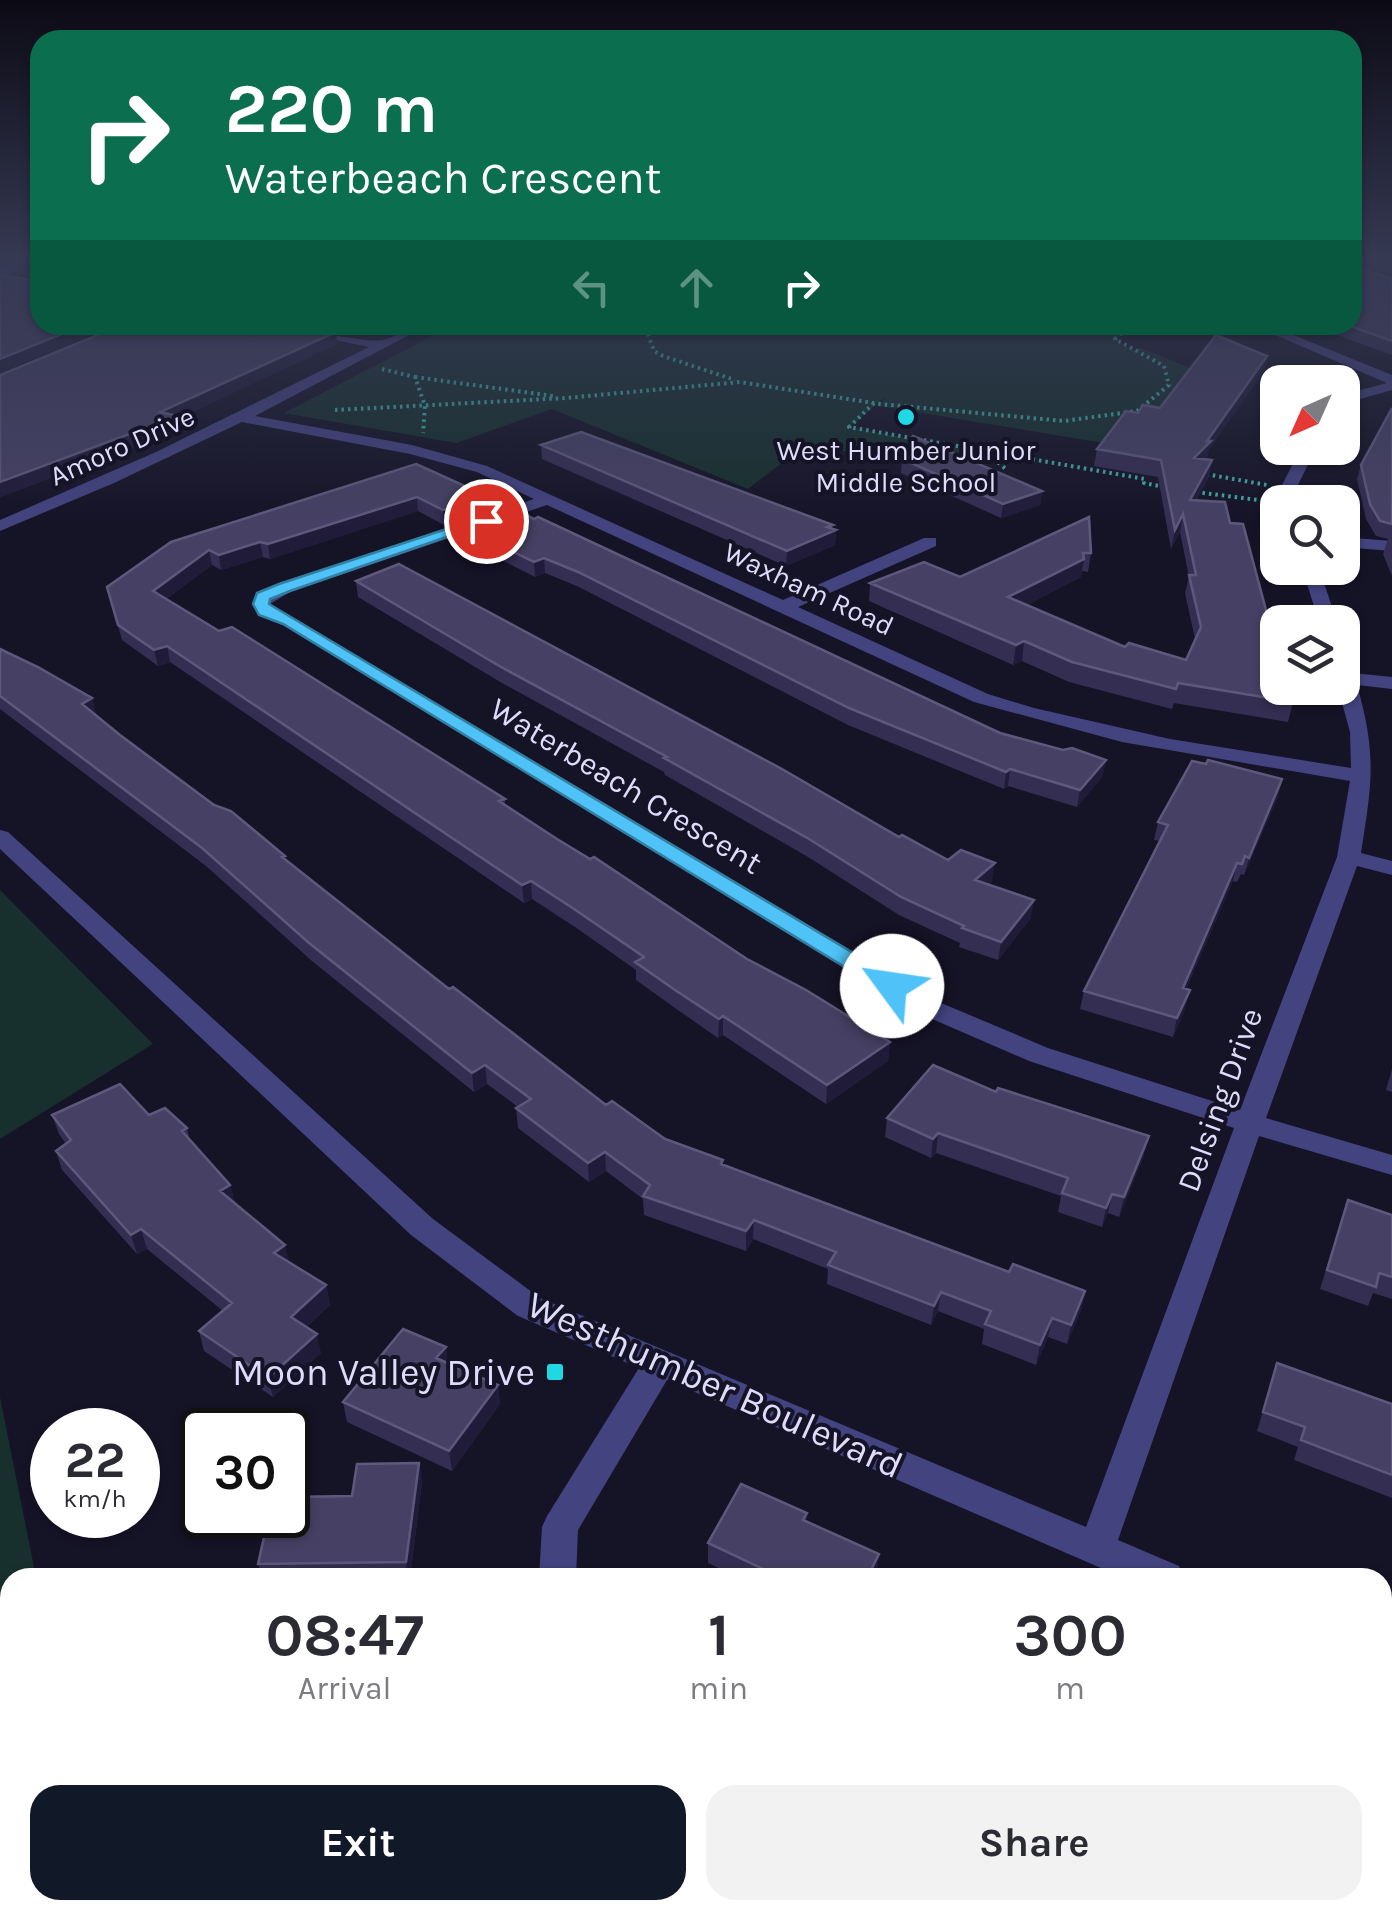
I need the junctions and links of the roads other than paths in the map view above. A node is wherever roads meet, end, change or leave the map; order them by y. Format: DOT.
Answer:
graph roads {
  1 [pos="379,347"];
  2 [pos="1308,347"];
  3 [pos="1392,383"];
  4 [pos="1360,394"];
  5 [pos="244,418"];
  6 [pos="546,500"];
  7 [pos="0,526"];
  8 [pos="930,542"];
  9 [pos="1360,543"];
  10 [pos="1392,546"];
  11 [pos="783,607"];
  12 [pos="1360,676"];
  13 [pos="1392,683"];
  14 [pos="1353,705"];
  15 [pos="1362,776"];
  16 [pos="0,837"];
  17 [pos="1349,858"];
  18 [pos="1392,868"];
  19 [pos="1250,1122"];
  20 [pos="1392,1165"];
  21 [pos="660,1365"];
  22 [pos="1096,1550"];
  23 [pos="557,1568"];
  24 [pos="1141,1568"];
  1 -- 5 [label="street, Amoro Drive"];
  2 -- 3 [label="street"];
  3 -- 4 [label="street"];
  5 -- 6 [label="street, Waxham Road"];
  5 -- 7 [label="street, Amoro Drive"];
  6 -- 11 [label="street, Waxham Road"];
  6 -- 19 [label="street, Waterbeach Crescent"];
  8 -- 11 [label="street"];
  9 -- 10 [label="street"];
  11 -- 15 [label="street, Waxham Road"];
  12 -- 13 [label="street"];
  14 -- 15 [label="street, Delsing Drive"];
  15 -- 17 [label="street, Delsing Drive"];
  16 -- 21 [label="street, Westhumber Boulevard"];
  17 -- 18 [label="street"];
  17 -- 19 [label="street, Delsing Drive"];
  19 -- 20 [label="street"];
  19 -- 22 [label="street, Delsing Drive"];
  21 -- 22 [label="street, Westhumber Boulevard"];
  21 -- 23 [label="street"];
  22 -- 24 [label="street, Westhumber Boulevard"];
}
